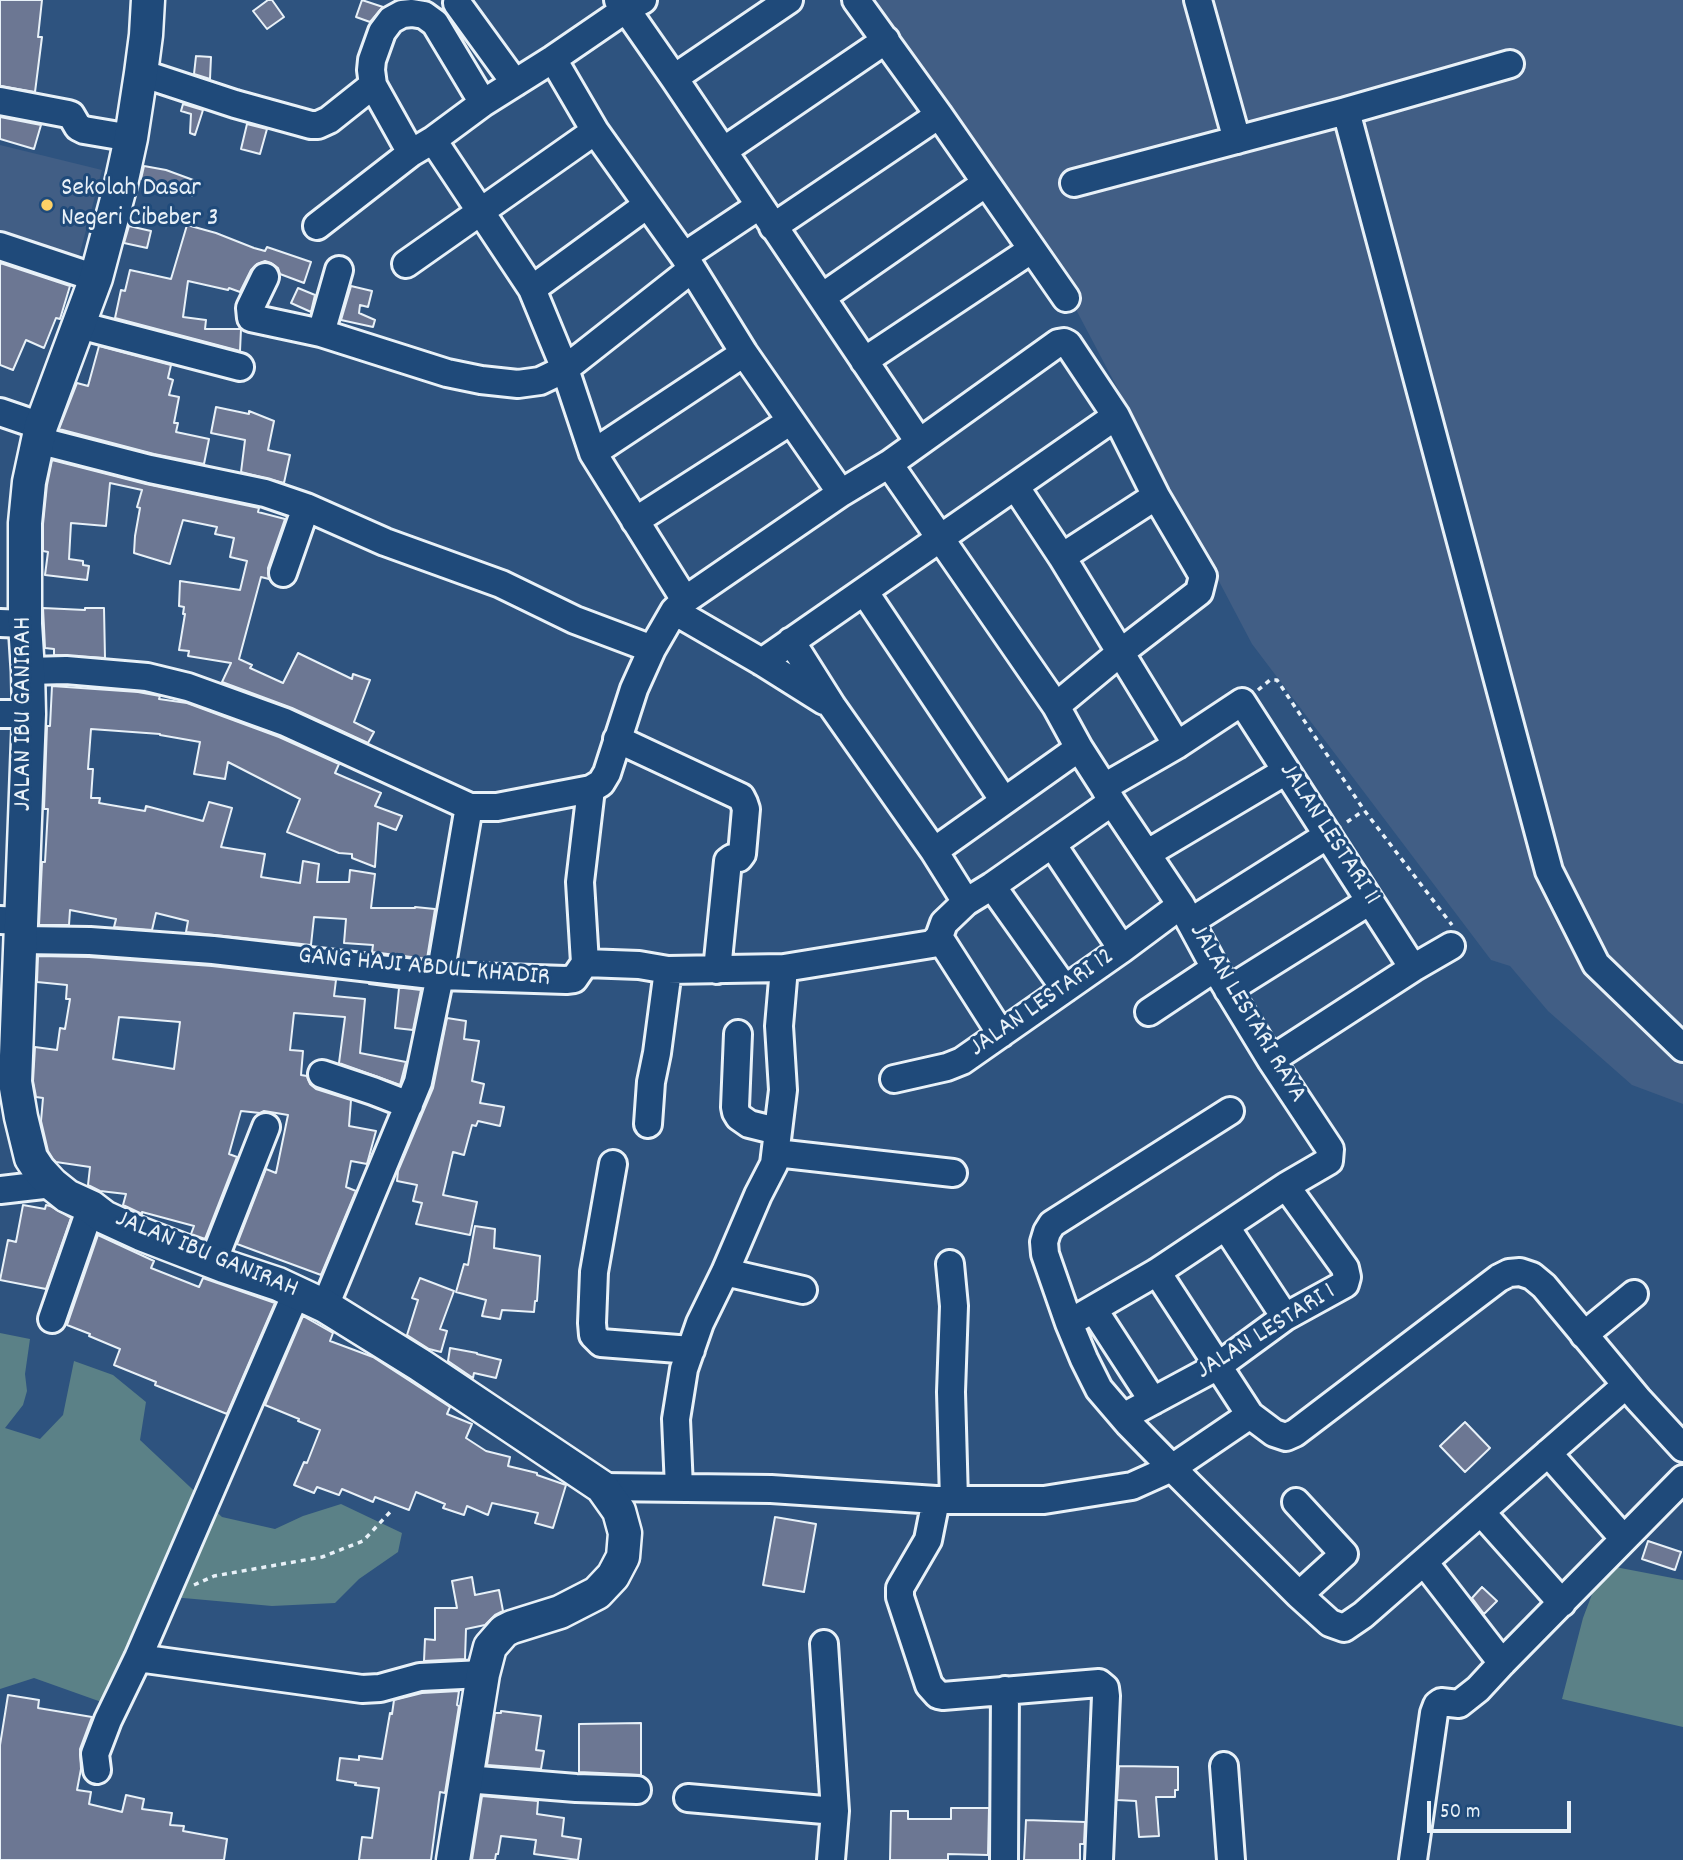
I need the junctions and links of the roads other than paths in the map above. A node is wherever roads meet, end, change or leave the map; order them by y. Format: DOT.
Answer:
graph roads {
  1 [pos="148,0"];
  2 [pos="789,0"];
  3 [pos="856,0"];
  4 [pos="1198,0"];
  5 [pos="457,3"];
  6 [pos="629,3"];
  7 [pos="886,40"];
  8 [pos="553,60"];
  9 [pos="1510,64"];
  10 [pos="141,73"];
  11 [pos="674,78"];
  12 [pos="515,83"];
  13 [pos="373,85"];
  14 [pos="0,101"];
  15 [pos="483,103"];
  16 [pos="1346,111"];
  17 [pos="939,115"];
  18 [pos="595,131"];
  19 [pos="131,138"];
  20 [pos="433,140"];
  21 [pos="1237,140"];
  22 [pos="723,151"];
  23 [pos="411,153"];
  24 [pos="986,183"];
  25 [pos="1074,183"];
  26 [pos="647,205"];
  27 [pos="480,212"];
  28 [pos="766,216"];
  29 [pos="317,226"];
  30 [pos="0,246"];
  31 [pos="1031,250"];
  32 [pos="688,263"];
  33 [pos="406,264"];
  34 [pos="339,270"];
  35 [pos="265,277"];
  36 [pos="96,278"];
  37 [pos="533,289"];
  38 [pos="822,297"];
  39 [pos="1066,299"];
  40 [pos="79,325"];
  41 [pos="321,333"];
  42 [pos="744,352"];
  43 [pos="864,361"];
  44 [pos="240,367"];
  45 [pos="565,369"];
  46 [pos="0,412"];
  47 [pos="1116,416"];
  48 [pos="791,421"];
  49 [pos="39,433"];
  50 [pos="919,442"];
  51 [pos="593,453"];
  52 [pos="889,464"];
  53 [pos="1016,486"];
  54 [pos="841,493"];
  55 [pos="1156,496"];
  56 [pos="306,507"];
  57 [pos="635,521"];
  58 [pos="940,537"];
  59 [pos="1062,557"];
  60 [pos="283,573"];
  61 [pos="864,591"];
  62 [pos="680,605"];
  63 [pos="13,623"];
  64 [pos="791,640"];
  65 [pos="652,649"];
  66 [pos="1121,652"];
  67 [pos="762,662"];
  68 [pos="28,671"];
  69 [pos="832,706"];
  70 [pos="1056,706"];
  71 [pos="14,714"];
  72 [pos="617,739"];
  73 [pos="1177,745"];
  74 [pos="1079,748"];
  75 [pos="1286,771"];
  76 [pos="591,789"];
  77 [pos="1108,794"];
  78 [pos="1004,801"];
  79 [pos="470,807"];
  80 [pos="1328,835"];
  81 [pos="1052,844"];
  82 [pos="934,851"];
  83 [pos="1148,853"];
  84 [pos="992,886"];
  85 [pos="1370,901"];
  86 [pos="966,902"];
  87 [pos="1186,914"];
  88 [pos="14,927"];
  89 [pos="939,937"];
  90 [pos="1451,946"];
  91 [pos="1122,949"];
  92 [pos="585,963"];
  93 [pos="784,968"];
  94 [pos="1413,968"];
  95 [pos="668,970"];
  96 [pos="717,970"];
  97 [pos="440,976"];
  98 [pos="1221,979"];
  99 [pos="1065,989"];
  100 [pos="1149,1012"];
  101 [pos="738,1034"];
  102 [pos="1001,1034"];
  103 [pos="1683,1048"];
  104 [pos="1271,1060"];
  105 [pos="322,1074"];
  106 [pos="894,1079"];
  107 [pos="8,1081"];
  108 [pos="409,1105"];
  109 [pos="1230,1111"];
  110 [pos="648,1124"];
  111 [pos="266,1127"];
  112 [pos="776,1142"];
  113 [pos="612,1164"];
  114 [pos="953,1173"];
  115 [pos="52,1184"];
  116 [pos="1286,1186"];
  117 [pos="0,1189"];
  118 [pos="92,1207"];
  119 [pos="1226,1227"];
  120 [pos="213,1262"];
  121 [pos="950,1264"];
  122 [pos="725,1272"];
  123 [pos="1157,1272"];
  124 [pos="803,1290"];
  125 [pos="297,1291"];
  126 [pos="1634,1294"];
  127 [pos="325,1306"];
  128 [pos="1285,1317"];
  129 [pos="52,1319"];
  130 [pos="1078,1319"];
  131 [pos="1584,1335"];
  132 [pos="691,1350"];
  133 [pos="1218,1366"];
  134 [pos="1626,1385"];
  135 [pos="1153,1401"];
  136 [pos="1250,1415"];
  137 [pos="1123,1417"];
  138 [pos="1683,1448"];
  139 [pos="1548,1453"];
  140 [pos="1171,1468"];
  141 [pos="1683,1479"];
  142 [pos="602,1487"];
  143 [pos="679,1488"];
  144 [pos="945,1500"];
  145 [pos="1296,1502"];
  146 [pos="1481,1512"];
  147 [pos="1624,1539"];
  148 [pos="1424,1562"];
  149 [pos="1299,1595"];
  150 [pos="1562,1603"];
  151 [pos="824,1644"];
  152 [pos="138,1658"];
  153 [pos="1502,1663"];
  154 [pos="484,1674"];
  155 [pos="1005,1690"];
  156 [pos="1224,1766"];
  157 [pos="97,1770"];
  158 [pos="466,1779"];
  159 [pos="637,1790"];
  160 [pos="688,1798"];
  161 [pos="835,1811"];
  162 [pos="453,1860"];
  163 [pos="831,1860"];
  164 [pos="1004,1860"];
  165 [pos="1099,1860"];
  166 [pos="1231,1860"];
  167 [pos="1413,1860"];
  1 -- 10 [label="main road, JALAN IBU GANIRAH"];
  2 -- 11 [label="street"];
  3 -- 7 [label="street"];
  4 -- 21 [label="street"];
  5 -- 12 [label="street"];
  6 -- 8 [label="street"];
  6 -- 11 [label="street"];
  7 -- 17 [label="street"];
  7 -- 22 [label="street"];
  8 -- 12 [label="street"];
  8 -- 18 [label="street"];
  9 -- 16 [label="street"];
  10 -- 13 [label="street"];
  10 -- 19 [label="main road, JALAN IBU GANIRAH"];
  11 -- 22 [label="street"];
  12 -- 15 [label="street"];
  13 -- 15 [label="street"];
  13 -- 23 [label="street"];
  14 -- 19 [label="street"];
  15 -- 20 [label="street"];
  16 -- 21 [label="street"];
  16 -- 103 [label="street"];
  17 -- 24 [label="street"];
  17 -- 28 [label="street"];
  18 -- 26 [label="street"];
  18 -- 27 [label="street"];
  19 -- 36 [label="main road, JALAN IBU GANIRAH"];
  20 -- 23 [label="street"];
  20 -- 27 [label="street"];
  21 -- 25 [label="street"];
  22 -- 28 [label="street"];
  23 -- 29 [label="street"];
  24 -- 31 [label="street"];
  24 -- 38 [label="street"];
  26 -- 32 [label="street"];
  26 -- 37 [label="street"];
  27 -- 33 [label="street"];
  27 -- 37 [label="street"];
  28 -- 32 [label="street"];
  28 -- 38 [label="street"];
  30 -- 36 [label="street"];
  31 -- 39 [label="street"];
  31 -- 43 [label="street"];
  32 -- 42 [label="street"];
  32 -- 45 [label="street"];
  34 -- 41 [label="street"];
  35 -- 41 [label="street"];
  36 -- 40 [label="main road, JALAN IBU GANIRAH"];
  37 -- 45 [label="street"];
  38 -- 43 [label="street"];
  40 -- 44 [label="street"];
  40 -- 49 [label="main road, JALAN IBU GANIRAH"];
  41 -- 45 [label="street"];
  42 -- 48 [label="street"];
  42 -- 51 [label="street"];
  43 -- 50 [label="street"];
  45 -- 51 [label="street"];
  46 -- 49 [label="street"];
  47 -- 50 [label="street"];
  47 -- 53 [label="street"];
  47 -- 55 [label="street"];
  48 -- 54 [label="street"];
  48 -- 57 [label="street"];
  49 -- 56 [label="street"];
  49 -- 63 [label="main road, JALAN IBU GANIRAH"];
  50 -- 52 [label="street"];
  51 -- 57 [label="street"];
  52 -- 54 [label="street"];
  52 -- 58 [label="street, JALAN LESTARI RAYA"];
  53 -- 58 [label="street"];
  53 -- 59 [label="street"];
  54 -- 62 [label="street"];
  55 -- 59 [label="street"];
  55 -- 66 [label="street"];
  56 -- 60 [label="street"];
  56 -- 65 [label="street"];
  57 -- 62 [label="street"];
  58 -- 61 [label="street"];
  58 -- 70 [label="street, JALAN LESTARI RAYA"];
  59 -- 66 [label="street"];
  61 -- 64 [label="street"];
  61 -- 78 [label="street"];
  62 -- 65 [label="street"];
  62 -- 67 [label="street"];
  63 -- 68 [label="main road, JALAN IBU GANIRAH"];
  64 -- 67 [label="street"];
  64 -- 69 [label="street"];
  65 -- 72 [label="street"];
  66 -- 70 [label="street"];
  66 -- 73 [label="street"];
  67 -- 69 [label="street"];
  68 -- 71 [label="main road, JALAN IBU GANIRAH"];
  68 -- 79 [label="street"];
  69 -- 82 [label="street"];
  70 -- 74 [label="street, JALAN LESTARI RAYA"];
  71 -- 88 [label="main road, JALAN IBU GANIRAH"];
  72 -- 76 [label="street"];
  72 -- 96 [label="street"];
  73 -- 75 [label="street, JALAN LESTARI 11"];
  73 -- 77 [label="street"];
  74 -- 77 [label="street, JALAN LESTARI RAYA"];
  74 -- 78 [label="street"];
  75 -- 80 [label="street, JALAN LESTARI 11"];
  75 -- 83 [label="street"];
  76 -- 79 [label="street"];
  76 -- 92 [label="street"];
  77 -- 81 [label="street"];
  77 -- 83 [label="street, JALAN LESTARI RAYA"];
  78 -- 82 [label="street"];
  79 -- 97 [label="street"];
  80 -- 85 [label="street, JALAN LESTARI 11"];
  80 -- 87 [label="street, JALAN LESTARI 12"];
  81 -- 84 [label="street"];
  81 -- 91 [label="street"];
  82 -- 86 [label="street"];
  83 -- 87 [label="street, JALAN LESTARI RAYA"];
  84 -- 86 [label="street"];
  84 -- 99 [label="street"];
  85 -- 94 [label="street, JALAN LESTARI 11"];
  85 -- 98 [label="street"];
  86 -- 89 [label="street"];
  87 -- 91 [label="street, JALAN LESTARI 12"];
  87 -- 98 [label="street, JALAN LESTARI RAYA"];
  88 -- 97 [label="street, GANG HAJI ABDUL KHADIR"];
  88 -- 107 [label="main road, JALAN IBU GANIRAH"];
  89 -- 93 [label="street, GANG HAJI ABDUL KHADIR"];
  89 -- 102 [label="street"];
  90 -- 94 [label="street"];
  91 -- 99 [label="street, JALAN LESTARI 12"];
  92 -- 95 [label="street, GANG HAJI ABDUL KHADIR"];
  92 -- 97 [label="street, GANG HAJI ABDUL KHADIR"];
  93 -- 96 [label="street, GANG HAJI ABDUL KHADIR"];
  93 -- 112 [label="street"];
  94 -- 104 [label="street"];
  95 -- 96 [label="street, GANG HAJI ABDUL KHADIR"];
  95 -- 110 [label="street"];
  97 -- 108 [label="street"];
  98 -- 100 [label="street"];
  98 -- 104 [label="street, JALAN LESTARI RAYA"];
  99 -- 102 [label="street, JALAN LESTARI 12"];
  101 -- 112 [label="street"];
  102 -- 106 [label="street, JALAN LESTARI 12"];
  104 -- 116 [label="street, JALAN LESTARI RAYA"];
  105 -- 108 [label="street"];
  107 -- 115 [label="main road, JALAN IBU GANIRAH"];
  108 -- 127 [label="street"];
  109 -- 130 [label="street"];
  111 -- 120 [label="street"];
  112 -- 114 [label="street"];
  112 -- 122 [label="street"];
  113 -- 132 [label="street"];
  115 -- 117 [label="street"];
  115 -- 118 [label="main road, JALAN IBU GANIRAH"];
  116 -- 119 [label="street, JALAN LESTARI RAYA"];
  116 -- 128 [label="street, JALAN LESTARI 1"];
  118 -- 120 [label="main road, JALAN IBU GANIRAH"];
  118 -- 129 [label="street"];
  119 -- 123 [label="street, JALAN LESTARI RAYA"];
  119 -- 128 [label="street"];
  120 -- 125 [label="main road, JALAN IBU GANIRAH"];
  121 -- 144 [label="street"];
  122 -- 124 [label="street"];
  122 -- 132 [label="street"];
  123 -- 130 [label="street, JALAN LESTARI RAYA"];
  123 -- 133 [label="street"];
  125 -- 127 [label="main road, JALAN IBU GANIRAH"];
  125 -- 152 [label="street"];
  126 -- 131 [label="street"];
  127 -- 142 [label="main road, JALAN IBU GANIRAH"];
  128 -- 133 [label="street, JALAN LESTARI 1"];
  130 -- 135 [label="street"];
  130 -- 137 [label="street"];
  131 -- 134 [label="street"];
  131 -- 136 [label="street"];
  132 -- 143 [label="street"];
  133 -- 135 [label="street, JALAN LESTARI 1"];
  133 -- 136 [label="street"];
  134 -- 138 [label="street"];
  134 -- 139 [label="street"];
  135 -- 137 [label="street, JALAN LESTARI 1"];
  136 -- 140 [label="street"];
  137 -- 140 [label="street"];
  139 -- 146 [label="street"];
  139 -- 147 [label="street"];
  140 -- 144 [label="street"];
  140 -- 149 [label="street"];
  141 -- 147 [label="street"];
  142 -- 143 [label="street"];
  142 -- 154 [label="main road, JALAN IBU GANIRAH"];
  143 -- 144 [label="street"];
  144 -- 155 [label="street"];
  145 -- 149 [label="street"];
  146 -- 148 [label="street"];
  146 -- 150 [label="street"];
  147 -- 150 [label="street"];
  148 -- 149 [label="street"];
  148 -- 153 [label="street"];
  150 -- 153 [label="street"];
  151 -- 161 [label="street"];
  152 -- 154 [label="street"];
  152 -- 157 [label="street"];
  153 -- 167 [label="street"];
  154 -- 158 [label="main road, JALAN IBU GANIRAH"];
  155 -- 164 [label="street"];
  155 -- 165 [label="street"];
  156 -- 166 [label="street"];
  158 -- 159 [label="street"];
  158 -- 162 [label="main road, JALAN IBU GANIRAH"];
  160 -- 161 [label="street"];
  161 -- 163 [label="street"];
}
